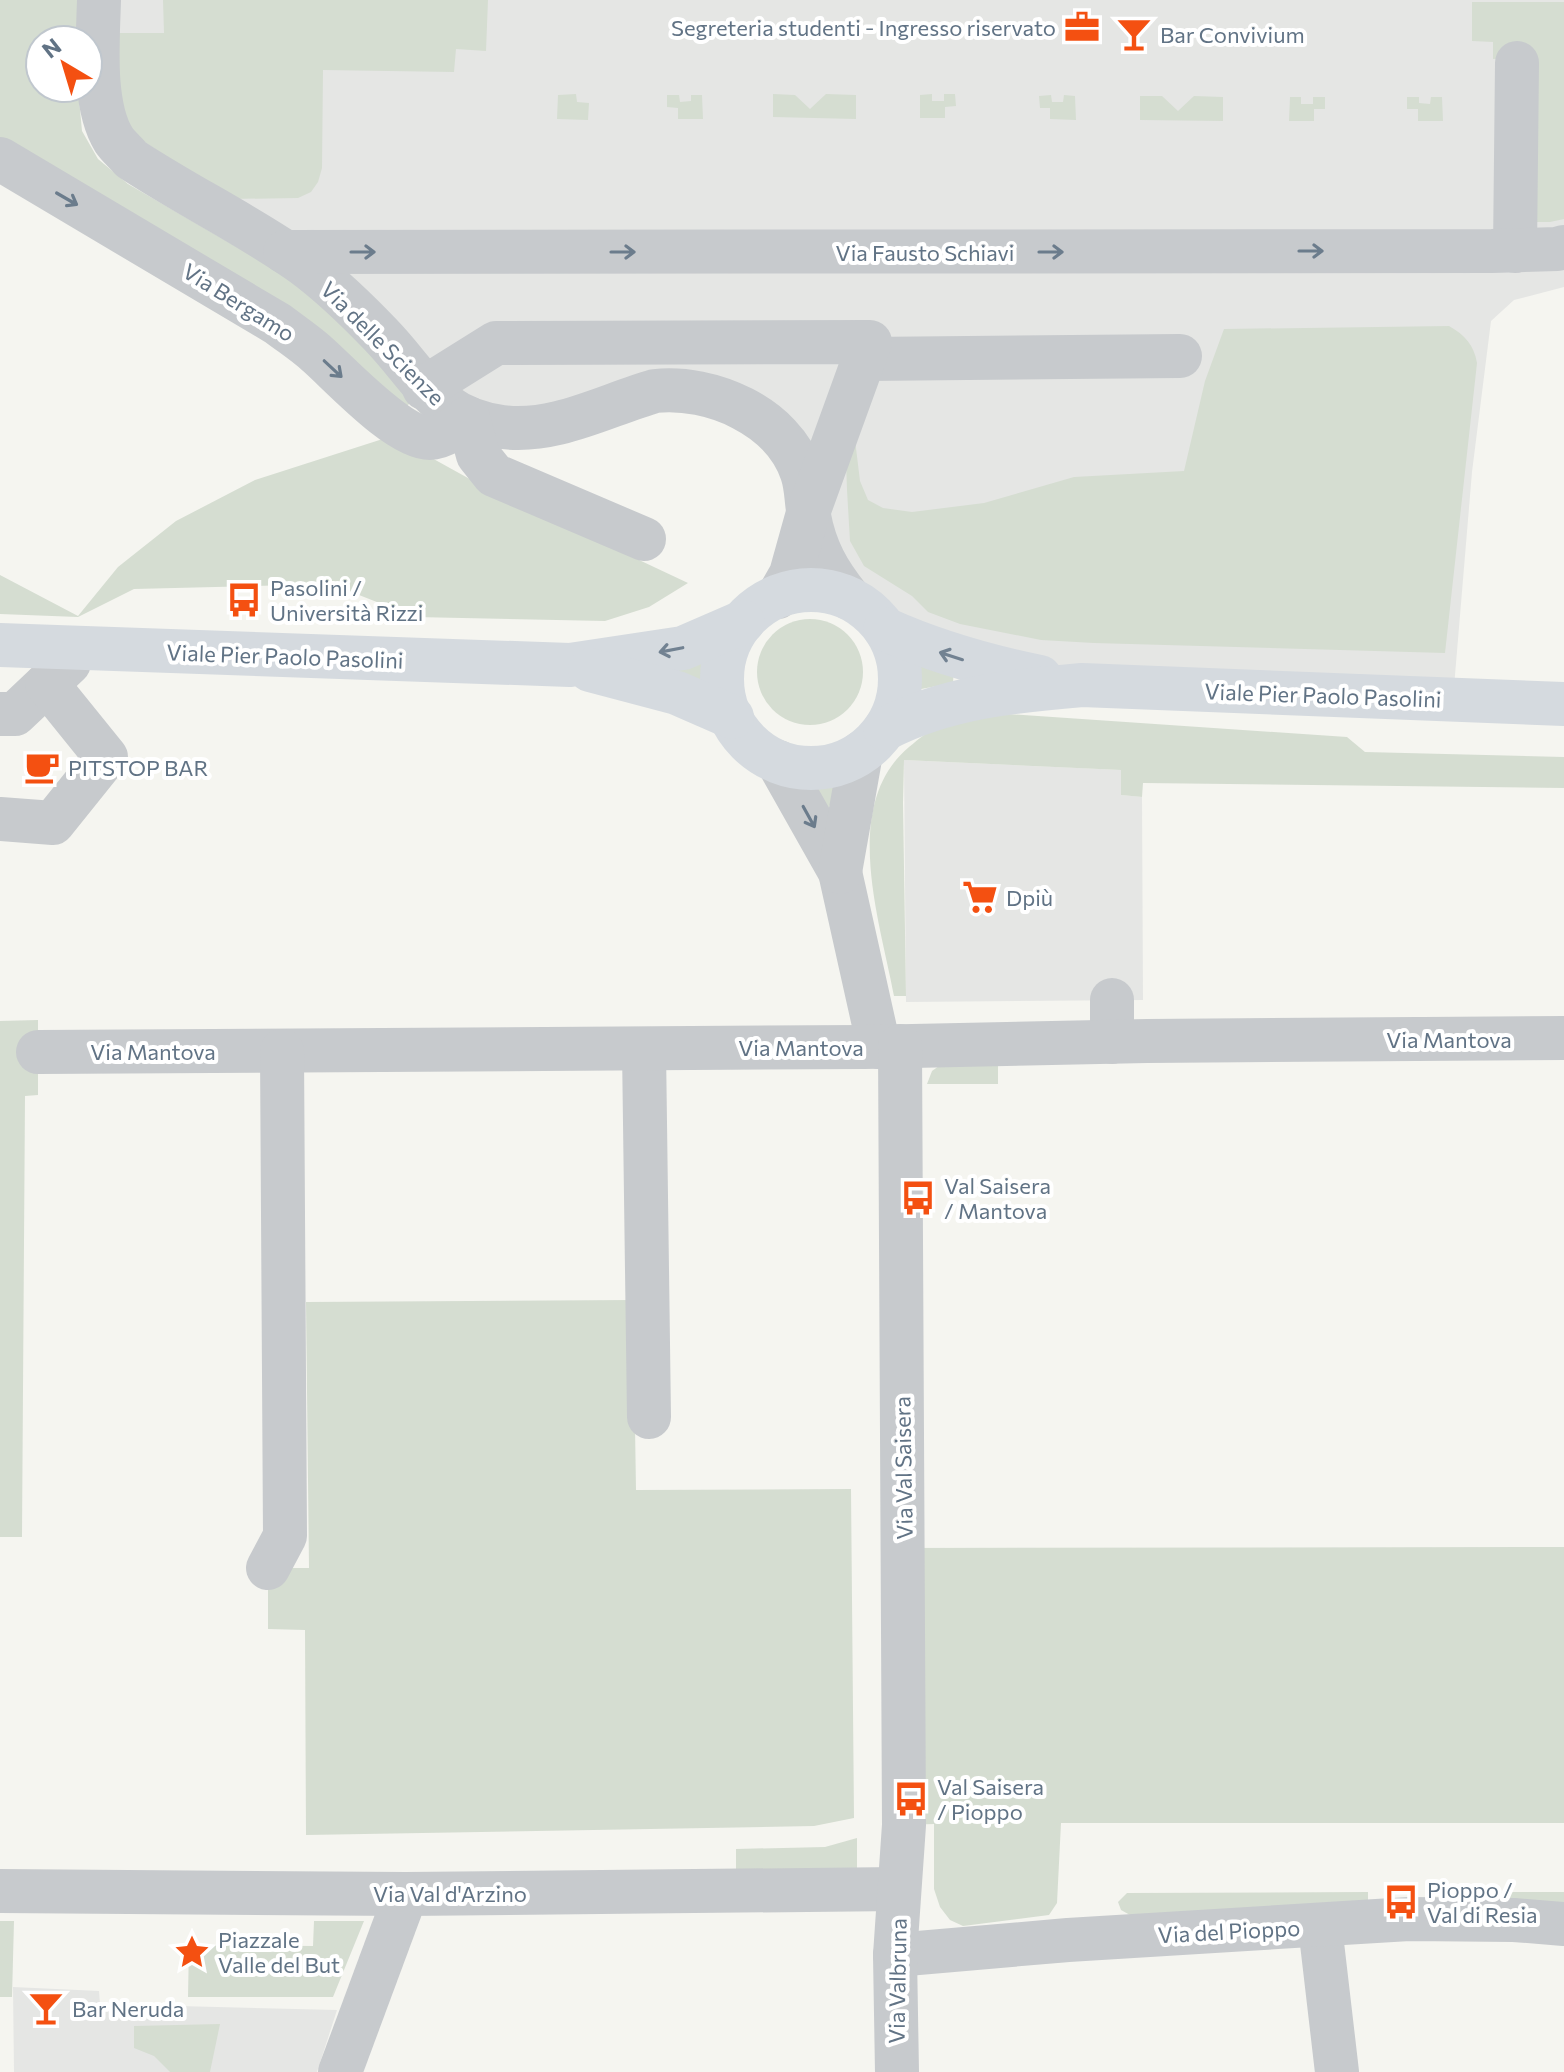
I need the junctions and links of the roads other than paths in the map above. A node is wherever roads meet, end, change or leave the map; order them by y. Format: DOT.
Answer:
graph roads {
  1 [pos="99,0"];
  2 [pos="1517,63"];
  3 [pos="0,159"];
  4 [pos="1564,247"];
  5 [pos="1515,251"];
  6 [pos="285,252"];
  7 [pos="1180,356"];
  8 [pos="866,359"];
  9 [pos="424,388"];
  10 [pos="468,418"];
  11 [pos="808,513"];
  12 [pos="644,539"];
  13 [pos="778,597"];
  14 [pos="849,598"];
  15 [pos="743,622"];
  16 [pos="885,629"];
  17 [pos="0,645"];
  18 [pos="84,649"];
  19 [pos="570,665"];
  20 [pos="47,684"];
  21 [pos="1082,685"];
  22 [pos="1564,704"];
  23 [pos="0,714"];
  24 [pos="732,717"];
  25 [pos="873,741"];
  26 [pos="778,762"];
  27 [pos="0,819"];
  28 [pos="840,872"];
  29 [pos="1564,1038"];
  30 [pos="889,1046"];
  31 [pos="644,1049"];
  32 [pos="282,1051"];
  33 [pos="38,1052"];
  34 [pos="649,1417"];
  35 [pos="268,1568"];
  36 [pos="899,1889"];
  37 [pos="0,1891"];
  38 [pos="406,1894"];
  39 [pos="1564,1924"];
  40 [pos="1320,1926"];
  41 [pos="895,1955"];
  42 [pos="340,2072"];
  43 [pos="897,2072"];
  44 [pos="1337,2072"];
  1 -- 6 [label="street, Via delle Scienze"];
  2 -- 5 [label="street"];
  3 -- 10 [label="street, Via Bergamo, one-way"];
  4 -- 5 [label="street, Via Fausto Schiavi"];
  6 -- 5 [label="street, Via Fausto Schiavi, one-way"];
  6 -- 9 [label="street, Via delle Scienze"];
  7 -- 8 [label="street"];
  8 -- 9 [label="street"];
  8 -- 11 [label="street"];
  9 -- 10 [label="street, Via delle Scienze"];
  10 -- 11 [label="street, Via delle Scienze"];
  10 -- 12 [label="street"];
  11 -- 13 [label="street, Via delle Scienze"];
  11 -- 14 [label="street, Via delle Scienze"];
  13 -- 14 [label="main road"];
  13 -- 15 [label="main road"];
  14 -- 16 [label="main road"];
  15 -- 19 [label="main road, Viale Pier Paolo Pasolini, one-way"];
  15 -- 24 [label="main road"];
  21 -- 16 [label="main road, Viale Pier Paolo Pasolini, one-way"];
  16 -- 25 [label="main road"];
  17 -- 18 [label="main road, Viale Pier Paolo Pasolini"];
  18 -- 19 [label="main road, Viale Pier Paolo Pasolini"];
  18 -- 20 [label="street"];
  19 -- 24 [label="main road, Viale Pier Paolo Pasolini"];
  20 -- 23 [label="street"];
  20 -- 27 [label="street"];
  21 -- 22 [label="main road, Viale Pier Paolo Pasolini"];
  21 -- 25 [label="main road, Viale Pier Paolo Pasolini"];
  24 -- 26 [label="main road"];
  25 -- 26 [label="main road"];
  25 -- 28 [label="street"];
  26 -- 28 [label="street, one-way"];
  28 -- 30 [label="street"];
  29 -- 30 [label="street, Via Mantova"];
  30 -- 31 [label="street, Via Mantova"];
  30 -- 36 [label="street, Via Val Saisera"];
  31 -- 32 [label="street, Via Mantova"];
  31 -- 34 [label="street"];
  32 -- 33 [label="street, Via Mantova"];
  32 -- 35 [label="street"];
  36 -- 38 [label="street, Via Val d'Arzino"];
  36 -- 41 [label="street, Via Valbruna"];
  37 -- 38 [label="street, Via Val d'Arzino"];
  38 -- 42 [label="street"];
  39 -- 40 [label="street, Via del Pioppo"];
  40 -- 41 [label="street, Via del Pioppo"];
  40 -- 44 [label="street"];
  41 -- 43 [label="street, Via Valbruna"];
}
